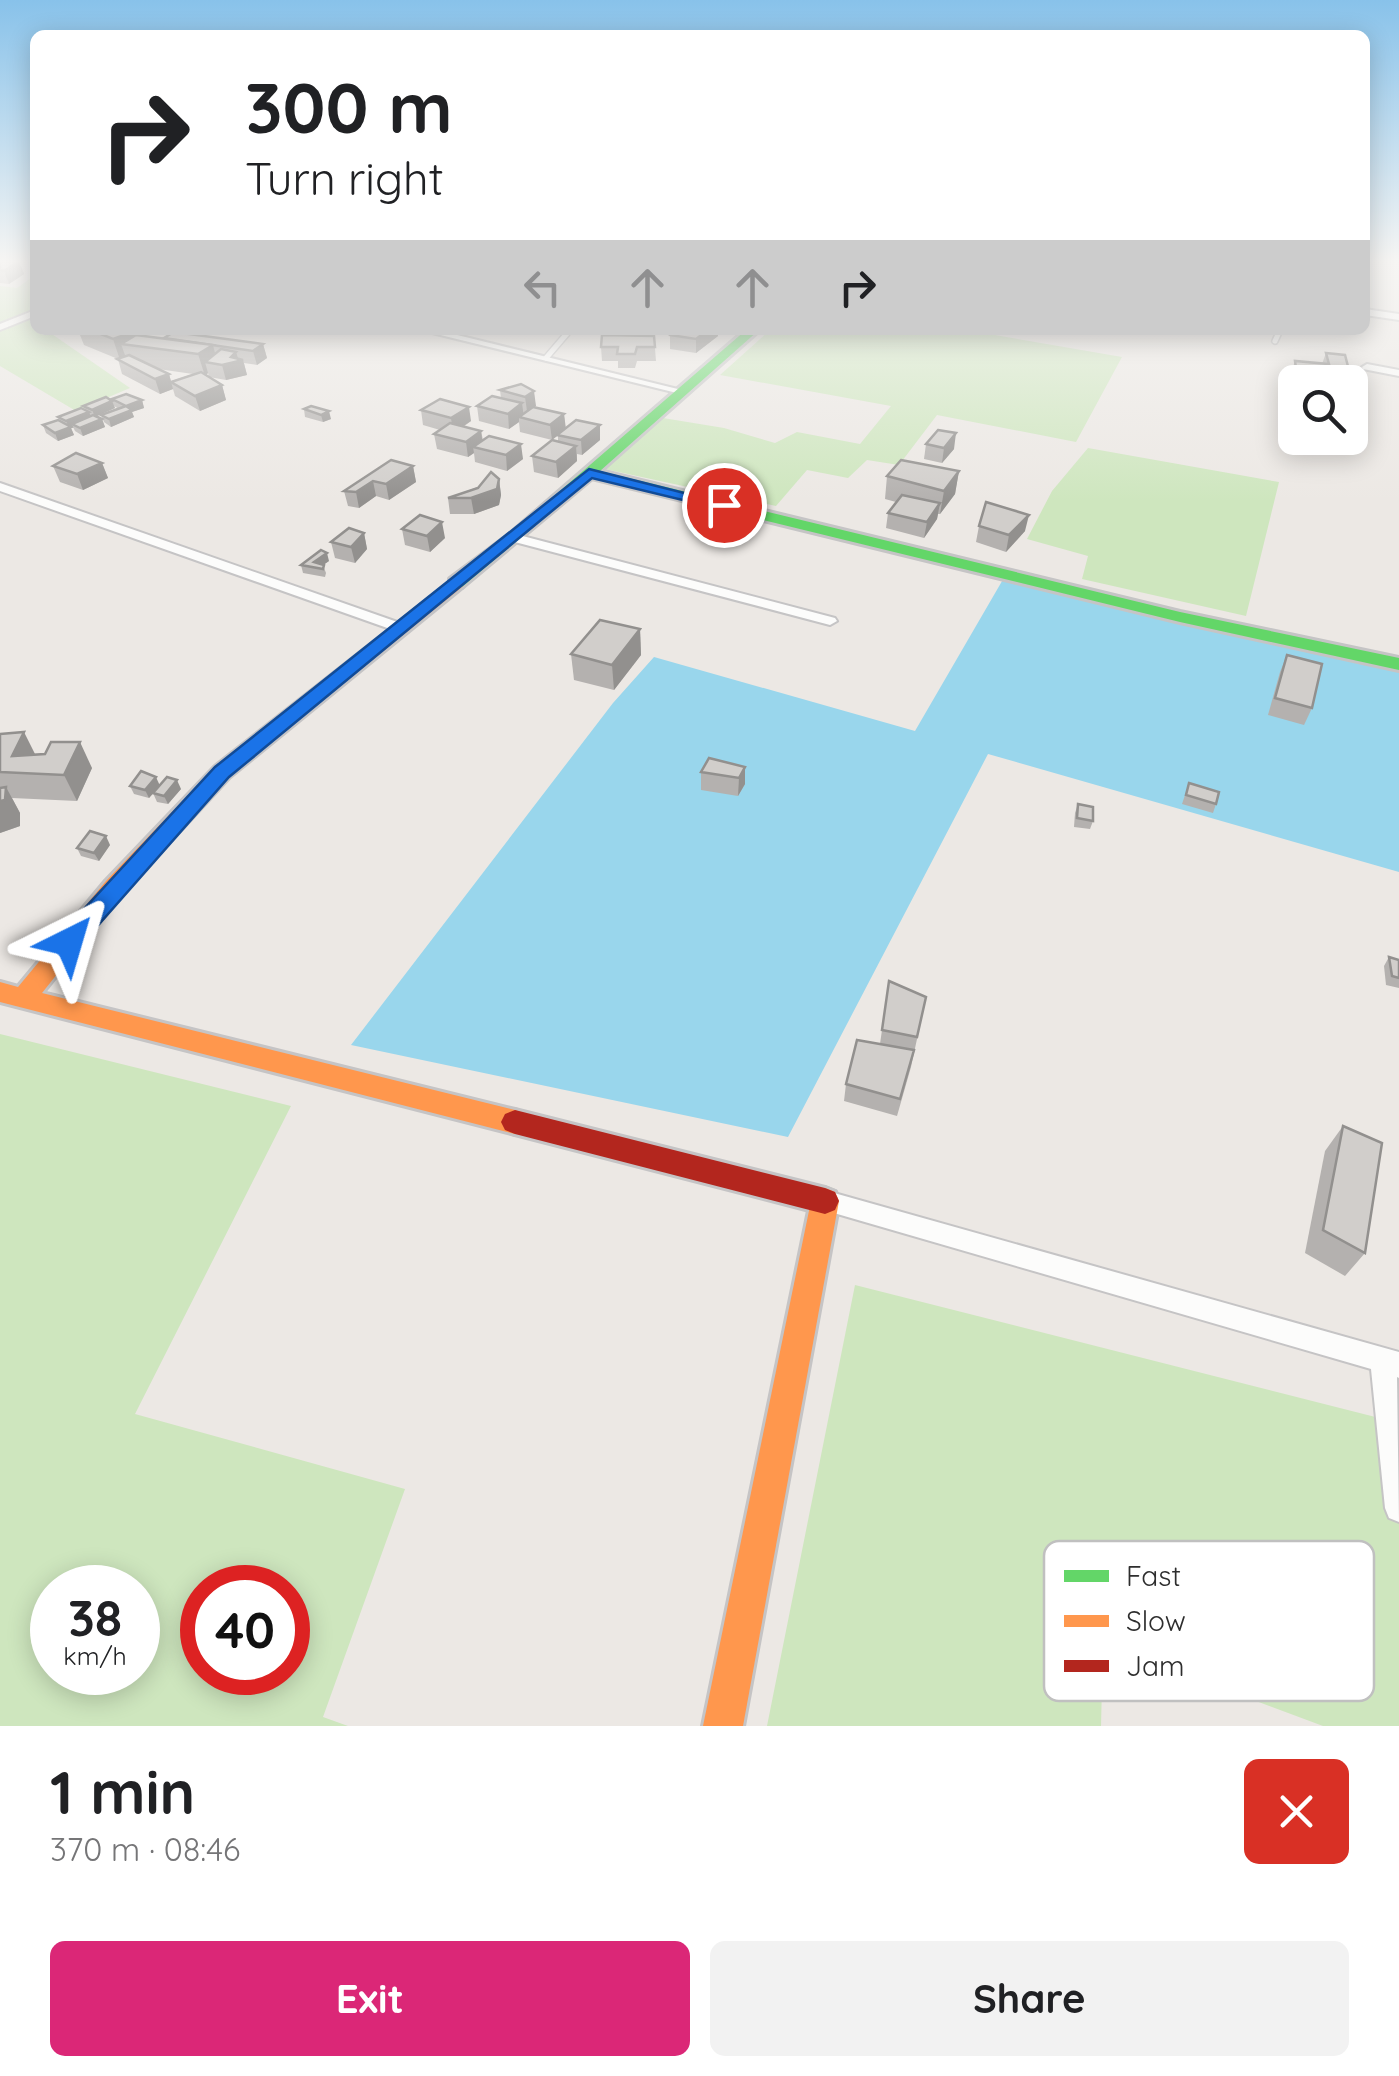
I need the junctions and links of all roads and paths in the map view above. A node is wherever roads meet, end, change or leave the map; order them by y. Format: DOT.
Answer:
graph roads {
  1 [pos="475,342"];
  2 [pos="560,342"];
  3 [pos="739,342"];
  4 [pos="546,358"];
  5 [pos="1368,367"];
  6 [pos="1399,373"];
  7 [pos="681,390"];
  8 [pos="589,473"];
  9 [pos="0,487"];
  10 [pos="515,538"];
  11 [pos="830,621"];
  12 [pos="398,627"];
  13 [pos="1399,664"];
  14 [pos="0,992"];
  15 [pos="24,997"];
  16 [pos="828,1201"];
  17 [pos="1391,1362"];
  18 [pos="1399,1508"];
  19 [pos="723,1726"];
  1 -- 4 [label="street"];
  2 -- 4 [label="lane"];
  3 -- 7 [label="street"];
  4 -- 7 [label="street"];
  5 -- 6 [label="street"];
  7 -- 8 [label="street"];
  8 -- 10 [label="street"];
  8 -- 13 [label="street"];
  9 -- 12 [label="street"];
  10 -- 11 [label="street"];
  10 -- 12 [label="street"];
  12 -- 15 [label="street"];
  14 -- 15 [label="street"];
  15 -- 16 [label="street"];
  16 -- 17 [label="street"];
  16 -- 19 [label="street"];
  17 -- 18 [label="street"];
}
